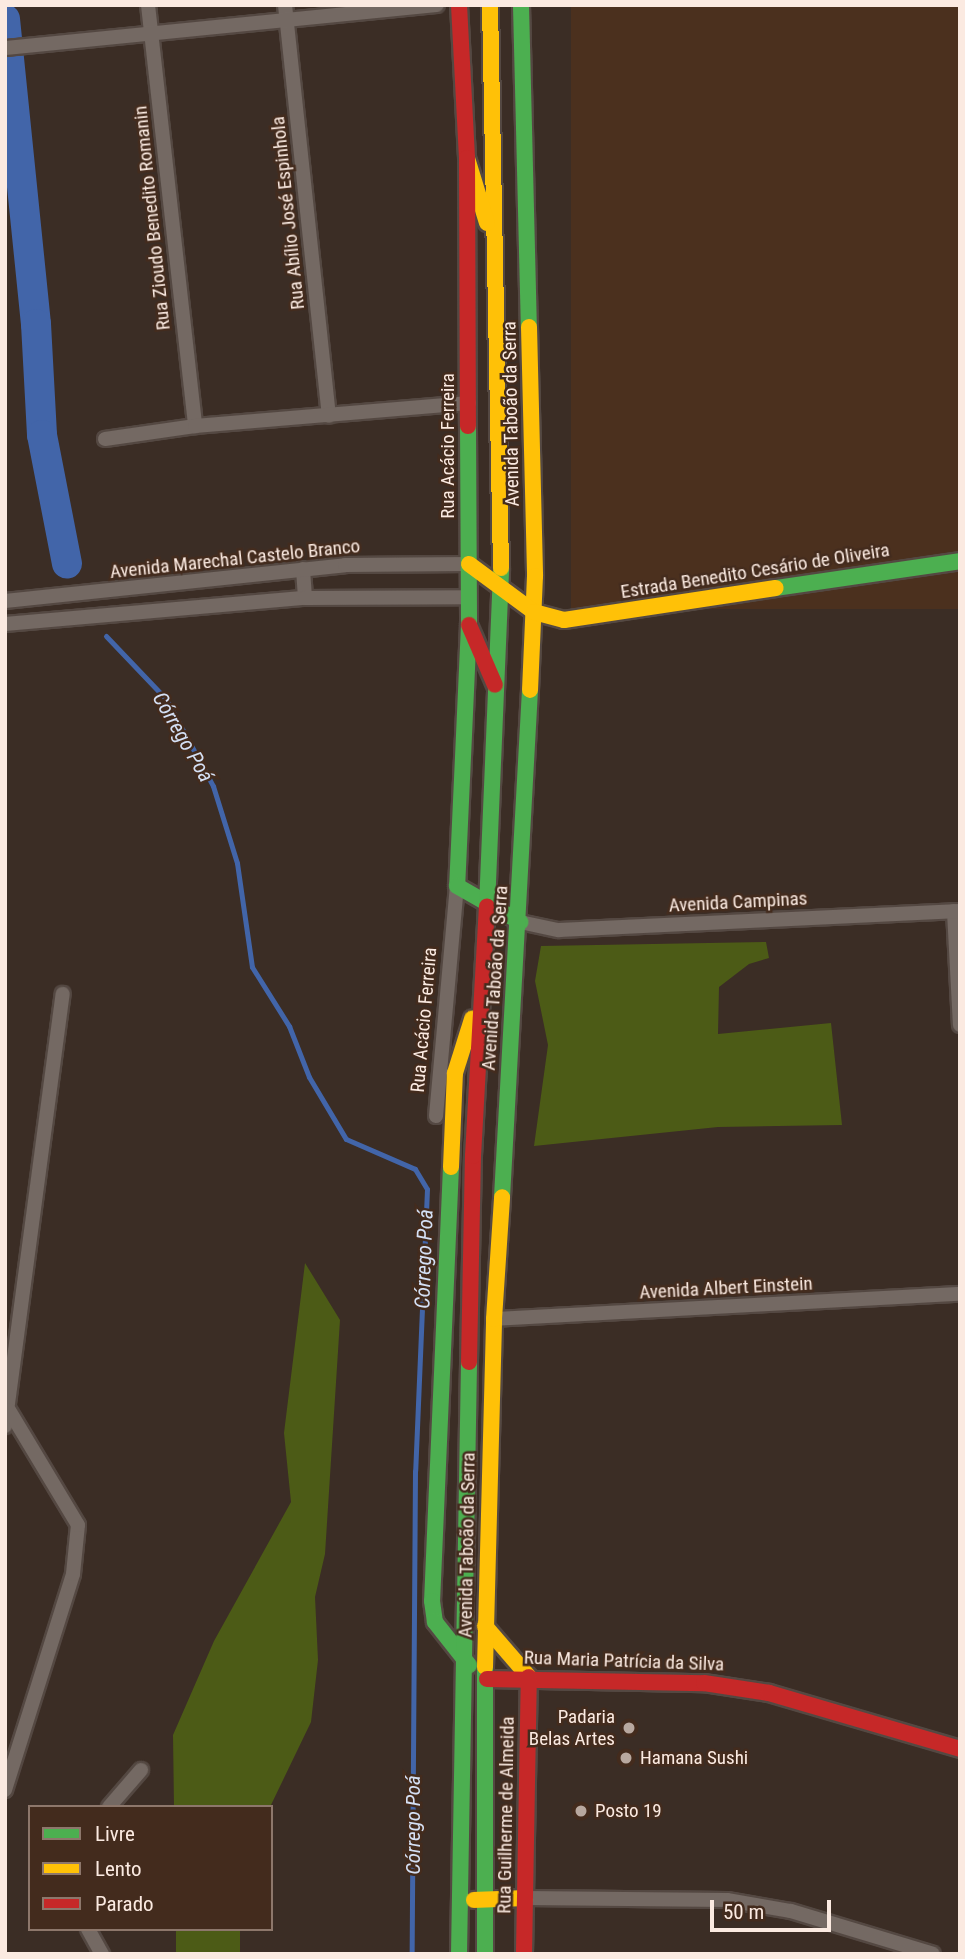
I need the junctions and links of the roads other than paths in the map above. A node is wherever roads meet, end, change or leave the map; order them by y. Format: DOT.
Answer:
graph roads {
  1 [pos="148,5"];
  2 [pos="437,5"];
  3 [pos="459,5"];
  4 [pos="490,5"];
  5 [pos="521,5"];
  6 [pos="285,12"];
  7 [pos="152,35"];
  8 [pos="5,48"];
  9 [pos="467,158"];
  10 [pos="499,302"];
  11 [pos="470,403"];
  12 [pos="330,416"];
  13 [pos="195,426"];
  14 [pos="105,439"];
  15 [pos="960,561"];
  16 [pos="469,564"];
  17 [pos="303,569"];
  18 [pos="170,585"];
  19 [pos="501,588"];
  20 [pos="469,597"];
  21 [pos="44,598"];
  22 [pos="305,598"];
  23 [pos="5,601"];
  24 [pos="174,609"];
  25 [pos="534,612"];
  26 [pos="45,620"];
  27 [pos="557,620"];
  28 [pos="5,624"];
  29 [pos="469,625"];
  30 [pos="533,643"];
  31 [pos="499,691"];
  32 [pos="457,886"];
  33 [pos="488,904"];
  34 [pos="957,911"];
  35 [pos="520,922"];
  36 [pos="63,994"];
  37 [pos="482,995"];
  38 [pos="960,1025"];
  39 [pos="436,1115"];
  40 [pos="960,1294"];
  41 [pos="494,1319"];
  42 [pos="9,1410"];
  43 [pos="5,1426"];
  44 [pos="485,1626"];
  45 [pos="463,1661"];
  46 [pos="529,1678"];
  47 [pos="487,1679"];
  48 [pos="960,1749"];
  49 [pos="141,1770"];
  50 [pos="5,1790"];
  51 [pos="111,1805"];
  52 [pos="525,1898"];
  53 [pos="486,1899"];
  54 [pos="460,1900"];
  55 [pos="89,1931"];
  56 [pos="102,1954"];
  57 [pos="459,1954"];
  58 [pos="485,1954"];
  59 [pos="524,1954"];
  60 [pos="933,1954"];
  1 -- 7 [label="street, Rua Zioudo Benedito Romanin"];
  2 -- 6 [label="street"];
  3 -- 9 [label="main road, Rua Acácio Ferreira"];
  4 -- 10 [label="main road, Avenida Taboão da Serra"];
  5 -- 25 [label="main road, Avenida Taboão da Serra"];
  6 -- 7 [label="street"];
  6 -- 12 [label="street, Rua Abílio José Espinhola"];
  7 -- 8 [label="street"];
  7 -- 13 [label="street, Rua Zioudo Benedito Romanin"];
  9 -- 10 [label="main road"];
  9 -- 11 [label="main road, Rua Acácio Ferreira"];
  10 -- 19 [label="main road, Avenida Taboão da Serra"];
  11 -- 12 [label="street"];
  11 -- 16 [label="main road, Rua Acácio Ferreira"];
  12 -- 13 [label="street"];
  13 -- 14 [label="street"];
  15 -- 27 [label="main road, Estrada Benedito Cesário de Oliveira"];
  16 -- 17 [label="street, Avenida Marechal Castelo Branco"];
  16 -- 19 [label="main road, Estrada Benedito Cesário de Oliveira"];
  16 -- 20 [label="main road, Rua Acácio Ferreira"];
  17 -- 18 [label="street, Avenida Marechal Castelo Branco"];
  17 -- 22 [label="street"];
  18 -- 21 [label="street, Avenida Marechal Castelo Branco"];
  18 -- 24 [label="street"];
  19 -- 25 [label="main road, Estrada Benedito Cesário de Oliveira"];
  19 -- 31 [label="main road, Avenida Taboão da Serra"];
  20 -- 22 [label="street"];
  20 -- 29 [label="main road, Rua Acácio Ferreira"];
  21 -- 23 [label="street, Avenida Marechal Castelo Branco"];
  21 -- 26 [label="street"];
  22 -- 24 [label="street"];
  24 -- 26 [label="street"];
  25 -- 27 [label="main road, Estrada Benedito Cesário de Oliveira"];
  25 -- 30 [label="main road, Avenida Taboão da Serra"];
  26 -- 28 [label="street"];
  27 -- 30 [label="main road"];
  29 -- 31 [label="main road"];
  29 -- 32 [label="main road, Rua Acácio Ferreira"];
  30 -- 35 [label="main road, Avenida Taboão da Serra"];
  31 -- 33 [label="main road, Avenida Taboão da Serra"];
  32 -- 33 [label="main road"];
  32 -- 39 [label="street, Rua Acácio Ferreira"];
  33 -- 35 [label="main road"];
  33 -- 37 [label="main road, Avenida Taboão da Serra"];
  34 -- 35 [label="street, Avenida Campinas"];
  34 -- 38 [label="street"];
  35 -- 41 [label="main road, Avenida Taboão da Serra"];
  36 -- 42 [label="street"];
  37 -- 45 [label="main road, Avenida Taboão da Serra"];
  37 -- 45 [label="main road"];
  40 -- 41 [label="street, Avenida Albert Einstein"];
  41 -- 44 [label="main road, Avenida Taboão da Serra"];
  42 -- 43 [label="street"];
  42 -- 50 [label="street"];
  44 -- 46 [label="main road"];
  44 -- 47 [label="main road, Avenida Taboão da Serra"];
  45 -- 47 [label="main road"];
  45 -- 54 [label="main road, Avenida Taboão da Serra"];
  46 -- 47 [label="main road, Rua Maria Patrícia da Silva"];
  46 -- 48 [label="main road, Rua Maria Patrícia da Silva"];
  46 -- 52 [label="main road, Rua Guilherme de Almeida"];
  47 -- 53 [label="main road, Avenida Taboão da Serra"];
  49 -- 51 [label="street"];
  52 -- 53 [label="main road"];
  52 -- 59 [label="main road, Rua Guilherme de Almeida"];
  52 -- 60 [label="street"];
  53 -- 54 [label="main road"];
  53 -- 58 [label="main road, Avenida Taboão da Serra"];
  54 -- 57 [label="main road, Avenida Taboão da Serra"];
  55 -- 56 [label="street"];
}
